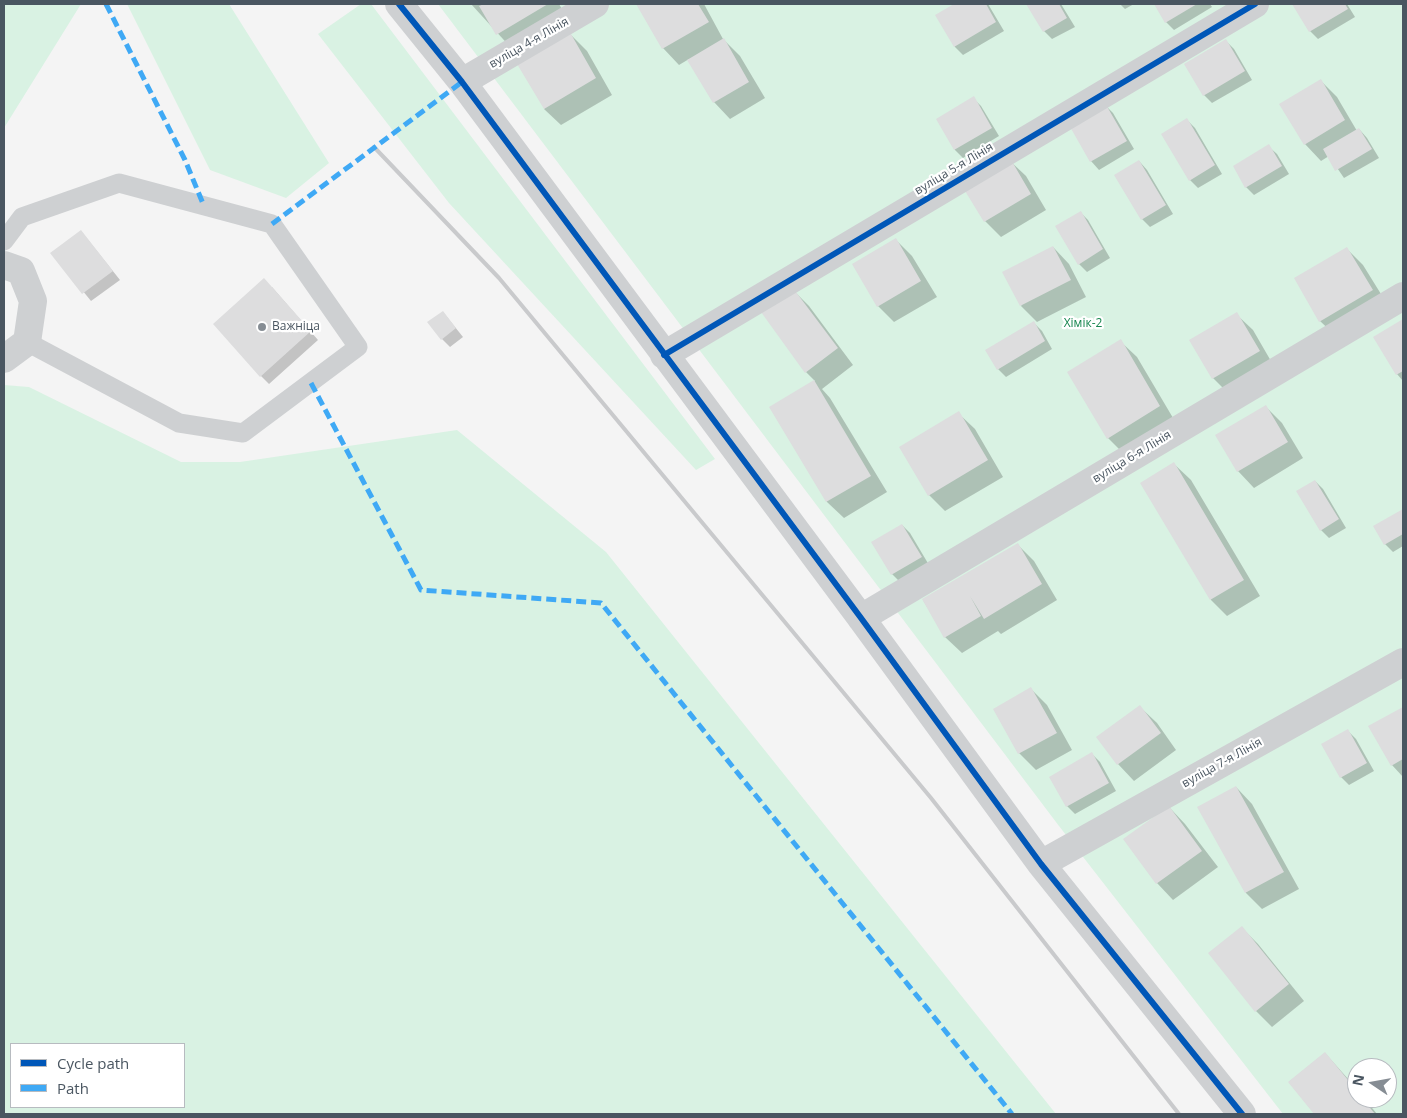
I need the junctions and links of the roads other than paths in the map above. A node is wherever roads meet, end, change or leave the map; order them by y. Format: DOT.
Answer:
graph roads {
  1 [pos="398,4"];
  2 [pos="596,4"];
  3 [pos="1255,4"];
  4 [pos="462,82"];
  5 [pos="4,241"];
  6 [pos="4,265"];
  7 [pos="1403,296"];
  8 [pos="27,342"];
  9 [pos="664,355"];
  10 [pos="4,359"];
  11 [pos="861,618"];
  12 [pos="1403,662"];
  13 [pos="1041,864"];
  14 [pos="1242,1114"];
  1 -- 4 [label="street"];
  2 -- 4 [label="street, вуліца 4-я Лінія"];
  3 -- 9 [label="street, вуліца 5-я Лінія"];
  4 -- 9 [label="street"];
  5 -- 8 [label="lane"];
  6 -- 8 [label="street"];
  7 -- 11 [label="street, вуліца 6-я Лінія"];
  8 -- 10 [label="street"];
  9 -- 11 [label="street"];
  11 -- 13 [label="street"];
  12 -- 13 [label="street, вуліца 7-я Лінія"];
  13 -- 14 [label="street"];
}
